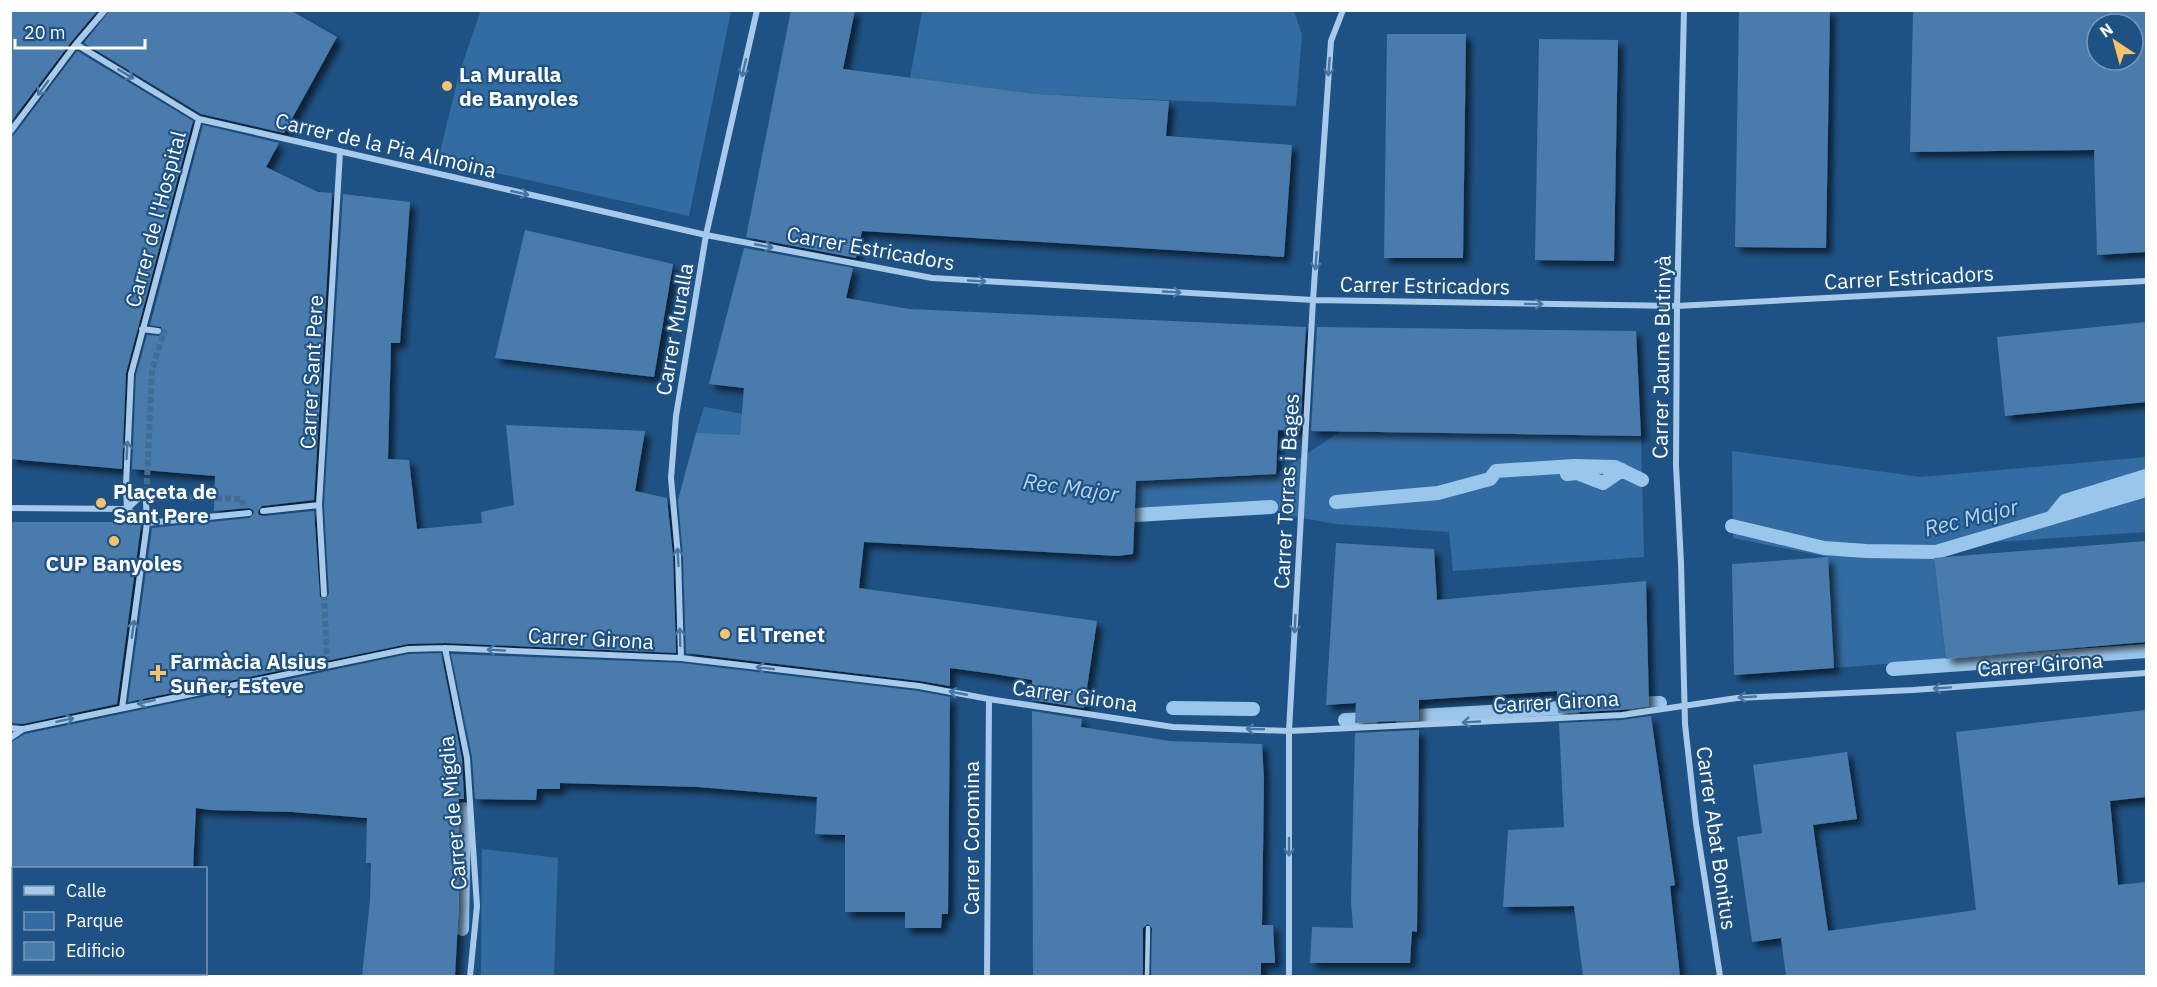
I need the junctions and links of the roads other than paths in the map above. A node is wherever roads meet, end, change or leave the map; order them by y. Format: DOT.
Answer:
graph roads {
  1 [pos="105,10"];
  2 [pos="757,10"];
  3 [pos="1342,10"];
  4 [pos="1684,10"];
  5 [pos="76,44"];
  6 [pos="199,119"];
  7 [pos="10,132"];
  8 [pos="340,152"];
  9 [pos="706,235"];
  10 [pos="2146,281"];
  11 [pos="1313,300"];
  12 [pos="1677,306"];
  13 [pos="142,328"];
  14 [pos="158,331"];
  15 [pos="141,496"];
  16 [pos="146,502"];
  17 [pos="243,505"];
  18 [pos="320,505"];
  19 [pos="10,508"];
  20 [pos="127,509"];
  21 [pos="263,511"];
  22 [pos="147,523"];
  23 [pos="324,594"];
  24 [pos="445,648"];
  25 [pos="681,658"];
  26 [pos="2146,673"];
  27 [pos="989,699"];
  28 [pos="1685,704"];
  29 [pos="122,708"];
  30 [pos="10,728"];
  31 [pos="23,729"];
  32 [pos="1290,730"];
  33 [pos="10,738"];
  34 [pos="1148,928"];
  35 [pos="470,976"];
  36 [pos="987,976"];
  37 [pos="1147,976"];
  38 [pos="1289,976"];
  39 [pos="1720,976"];
  1 -- 5 [label="street"];
  2 -- 9 [label="street, Carrer Muralla, one-way"];
  3 -- 11 [label="street, Carrer Torras i Bages, one-way"];
  4 -- 12 [label="street, Carrer Jaume Butinyà"];
  5 -- 6 [label="street, Carrer de la Pia Almoina, one-way"];
  5 -- 7 [label="street, one-way"];
  6 -- 8 [label="street, Carrer de la Pia Almoina"];
  6 -- 13 [label="street, Carrer de l'Hospital"];
  8 -- 9 [label="street, Carrer de la Pia Almoina, one-way"];
  8 -- 18 [label="street, Carrer Sant Pere"];
  9 -- 11 [label="street, Carrer Estricadors, one-way"];
  25 -- 9 [label="street, Carrer Muralla, one-way"];
  10 -- 12 [label="street, Carrer Estricadors"];
  11 -- 12 [label="street, Carrer Estricadors, one-way"];
  11 -- 32 [label="street, Carrer Torras i Bages, one-way"];
  12 -- 28 [label="street, Carrer Jaume Butinyà"];
  13 -- 14 [label="street, Carrer de l'Hospital"];
  20 -- 13 [label="street, Carrer de l'Hospital, one-way"];
  15 -- 20 [label="street"];
  16 -- 22 [label="street"];
  17 -- 22 [label="street"];
  18 -- 21 [label="street"];
  18 -- 23 [label="street, Carrer Sant Pere"];
  19 -- 20 [label="street"];
  20 -- 22 [label="street"];
  29 -- 22 [label="street, one-way"];
  25 -- 24 [label="street, Carrer Girona, one-way"];
  24 -- 29 [label="street, Carrer Girona, one-way"];
  24 -- 35 [label="street, Carrer de Migdia"];
  27 -- 25 [label="street, Carrer Girona, one-way"];
  26 -- 28 [label="street, Carrer Girona, one-way"];
  32 -- 27 [label="street, Carrer Girona, one-way"];
  27 -- 36 [label="street, Carrer Coromina"];
  28 -- 32 [label="street, Carrer Girona, one-way"];
  28 -- 39 [label="street, Carrer Abat Bonitus"];
  31 -- 29 [label="street, Carrer Girona, one-way"];
  30 -- 31 [label="street"];
  31 -- 33 [label="street, Carrer Girona"];
  32 -- 38 [label="street, Carrer Torras i Bages, one-way"];
  34 -- 37 [label="lane"];
}
